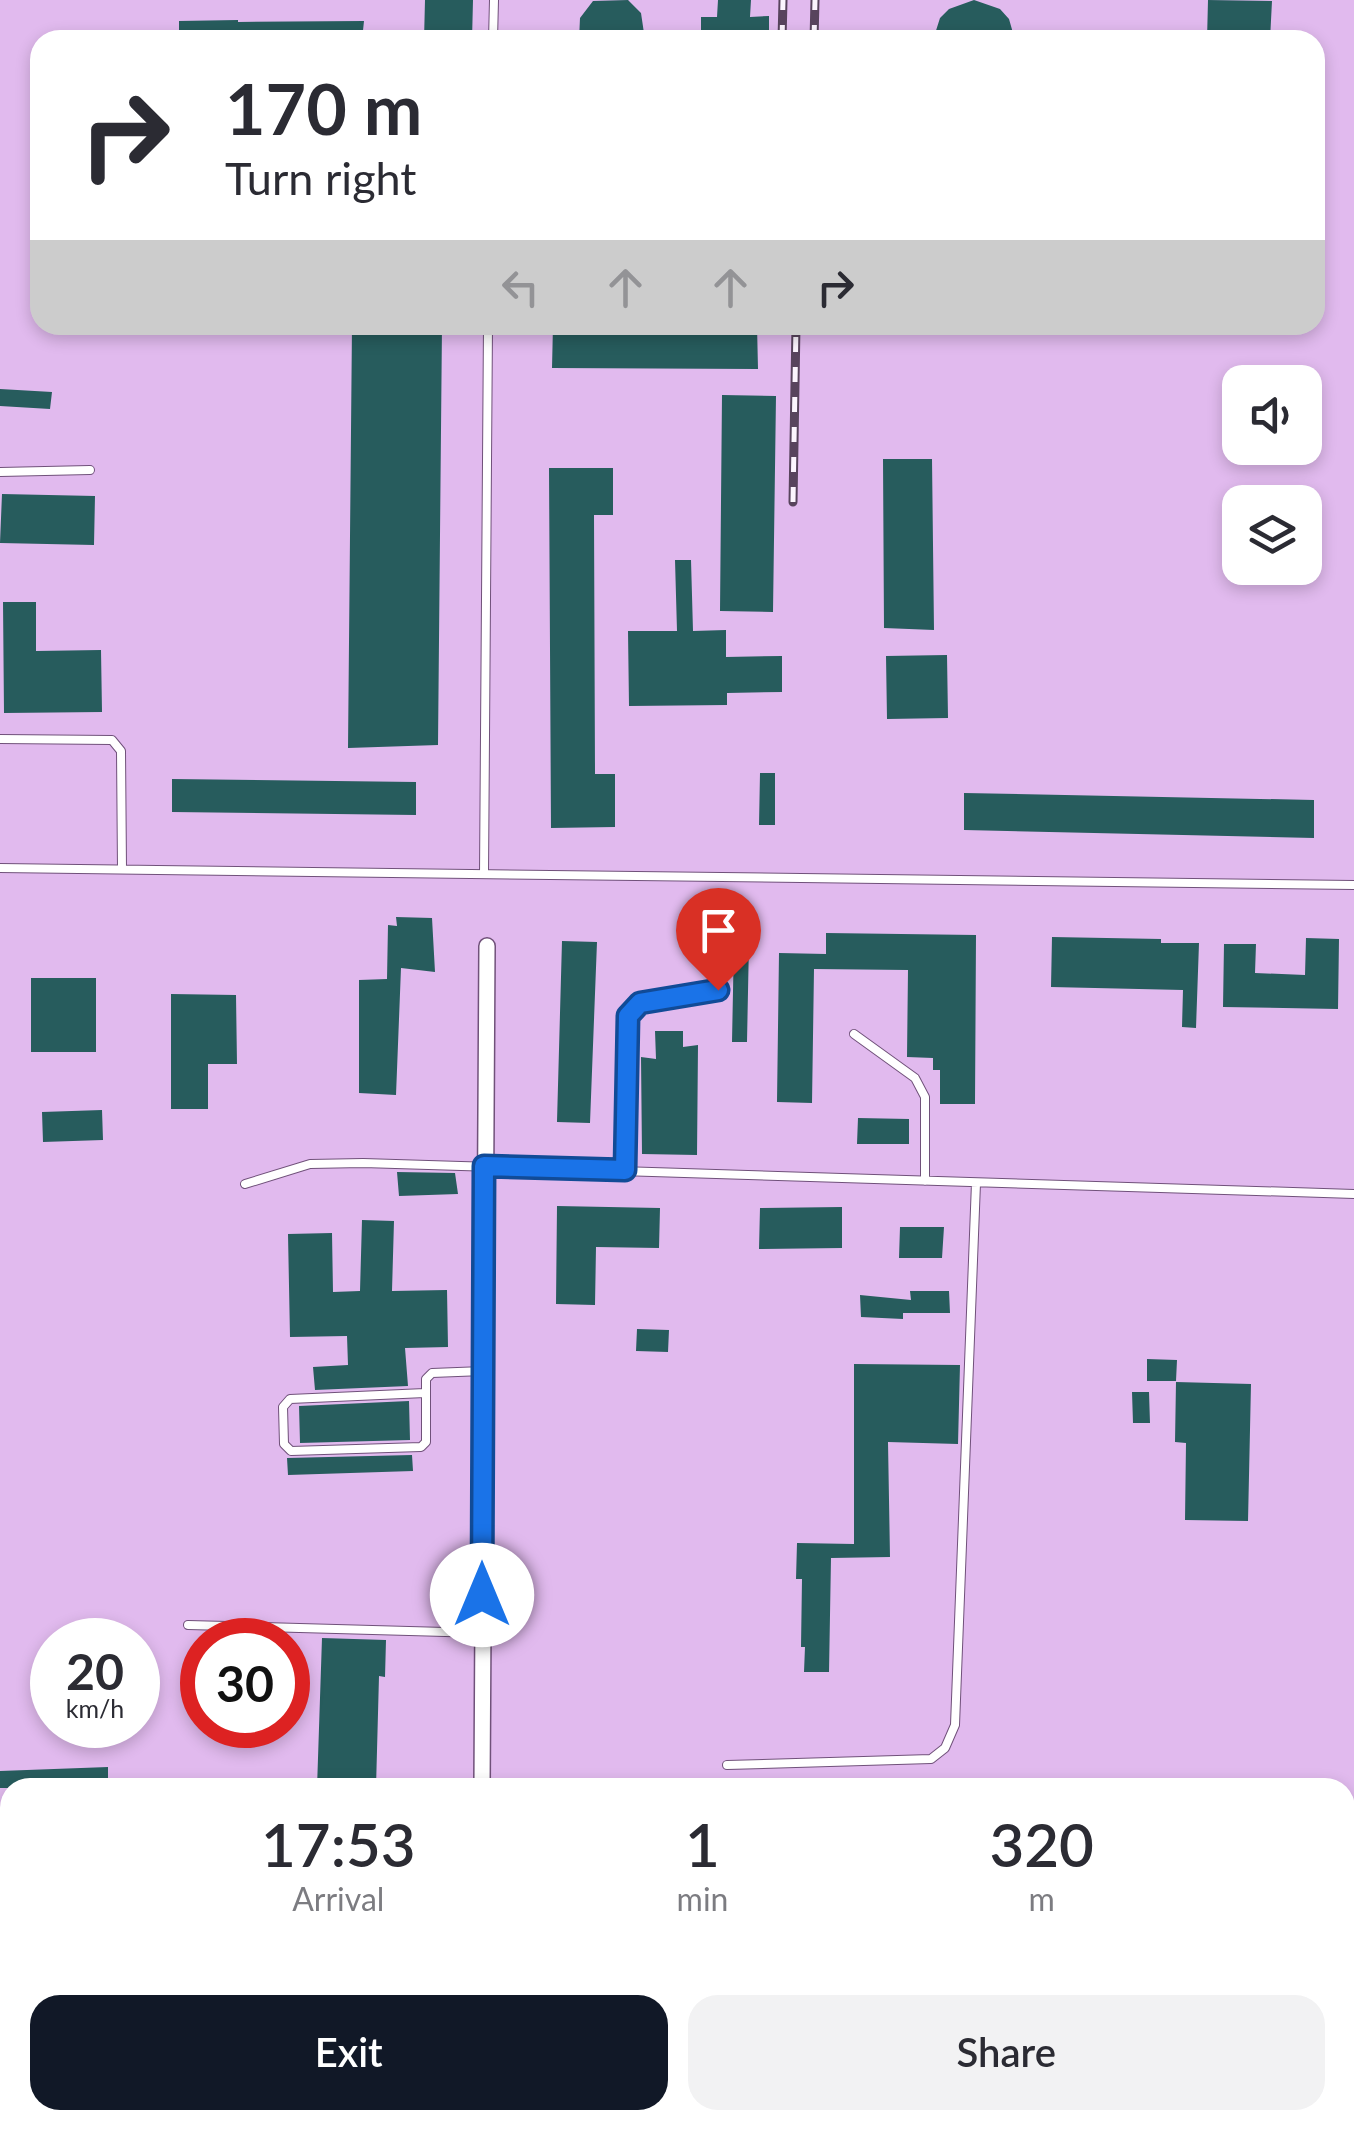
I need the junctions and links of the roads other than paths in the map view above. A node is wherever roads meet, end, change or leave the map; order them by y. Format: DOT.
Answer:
graph roads {
  1 [pos="494,0"];
  2 [pos="493,30"];
  3 [pos="488,335"];
  4 [pos="90,470"];
  5 [pos="0,472"];
  6 [pos="0,739"];
  7 [pos="0,868"];
  8 [pos="122,869"];
  9 [pos="484,874"];
  10 [pos="1354,885"];
  11 [pos="487,946"];
  12 [pos="718,990"];
  13 [pos="854,1034"];
  14 [pos="484,1166"];
  15 [pos="625,1170"];
  16 [pos="924,1181"];
  17 [pos="976,1182"];
  18 [pos="245,1184"];
  19 [pos="1354,1194"];
  20 [pos="483,1372"];
  21 [pos="425,1392"];
  22 [pos="310,1628"];
  23 [pos="482,1632"];
  24 [pos="727,1765"];
  25 [pos="482,1778"];
  1 -- 2 [label="lane"];
  3 -- 9 [label="lane"];
  4 -- 5 [label="lane"];
  6 -- 8 [label="lane"];
  7 -- 8 [label="lane"];
  8 -- 9 [label="lane"];
  9 -- 10 [label="lane"];
  11 -- 14 [label="street"];
  12 -- 15 [label="lane"];
  13 -- 16 [label="lane"];
  14 -- 15 [label="lane"];
  14 -- 18 [label="lane"];
  14 -- 20 [label="street"];
  15 -- 16 [label="lane"];
  16 -- 17 [label="lane"];
  17 -- 19 [label="lane"];
  17 -- 24 [label="lane"];
  20 -- 21 [label="lane"];
  20 -- 23 [label="street"];
  21 -- 21 [label="lane"];
  22 -- 23 [label="lane"];
  23 -- 25 [label="street"];
}
